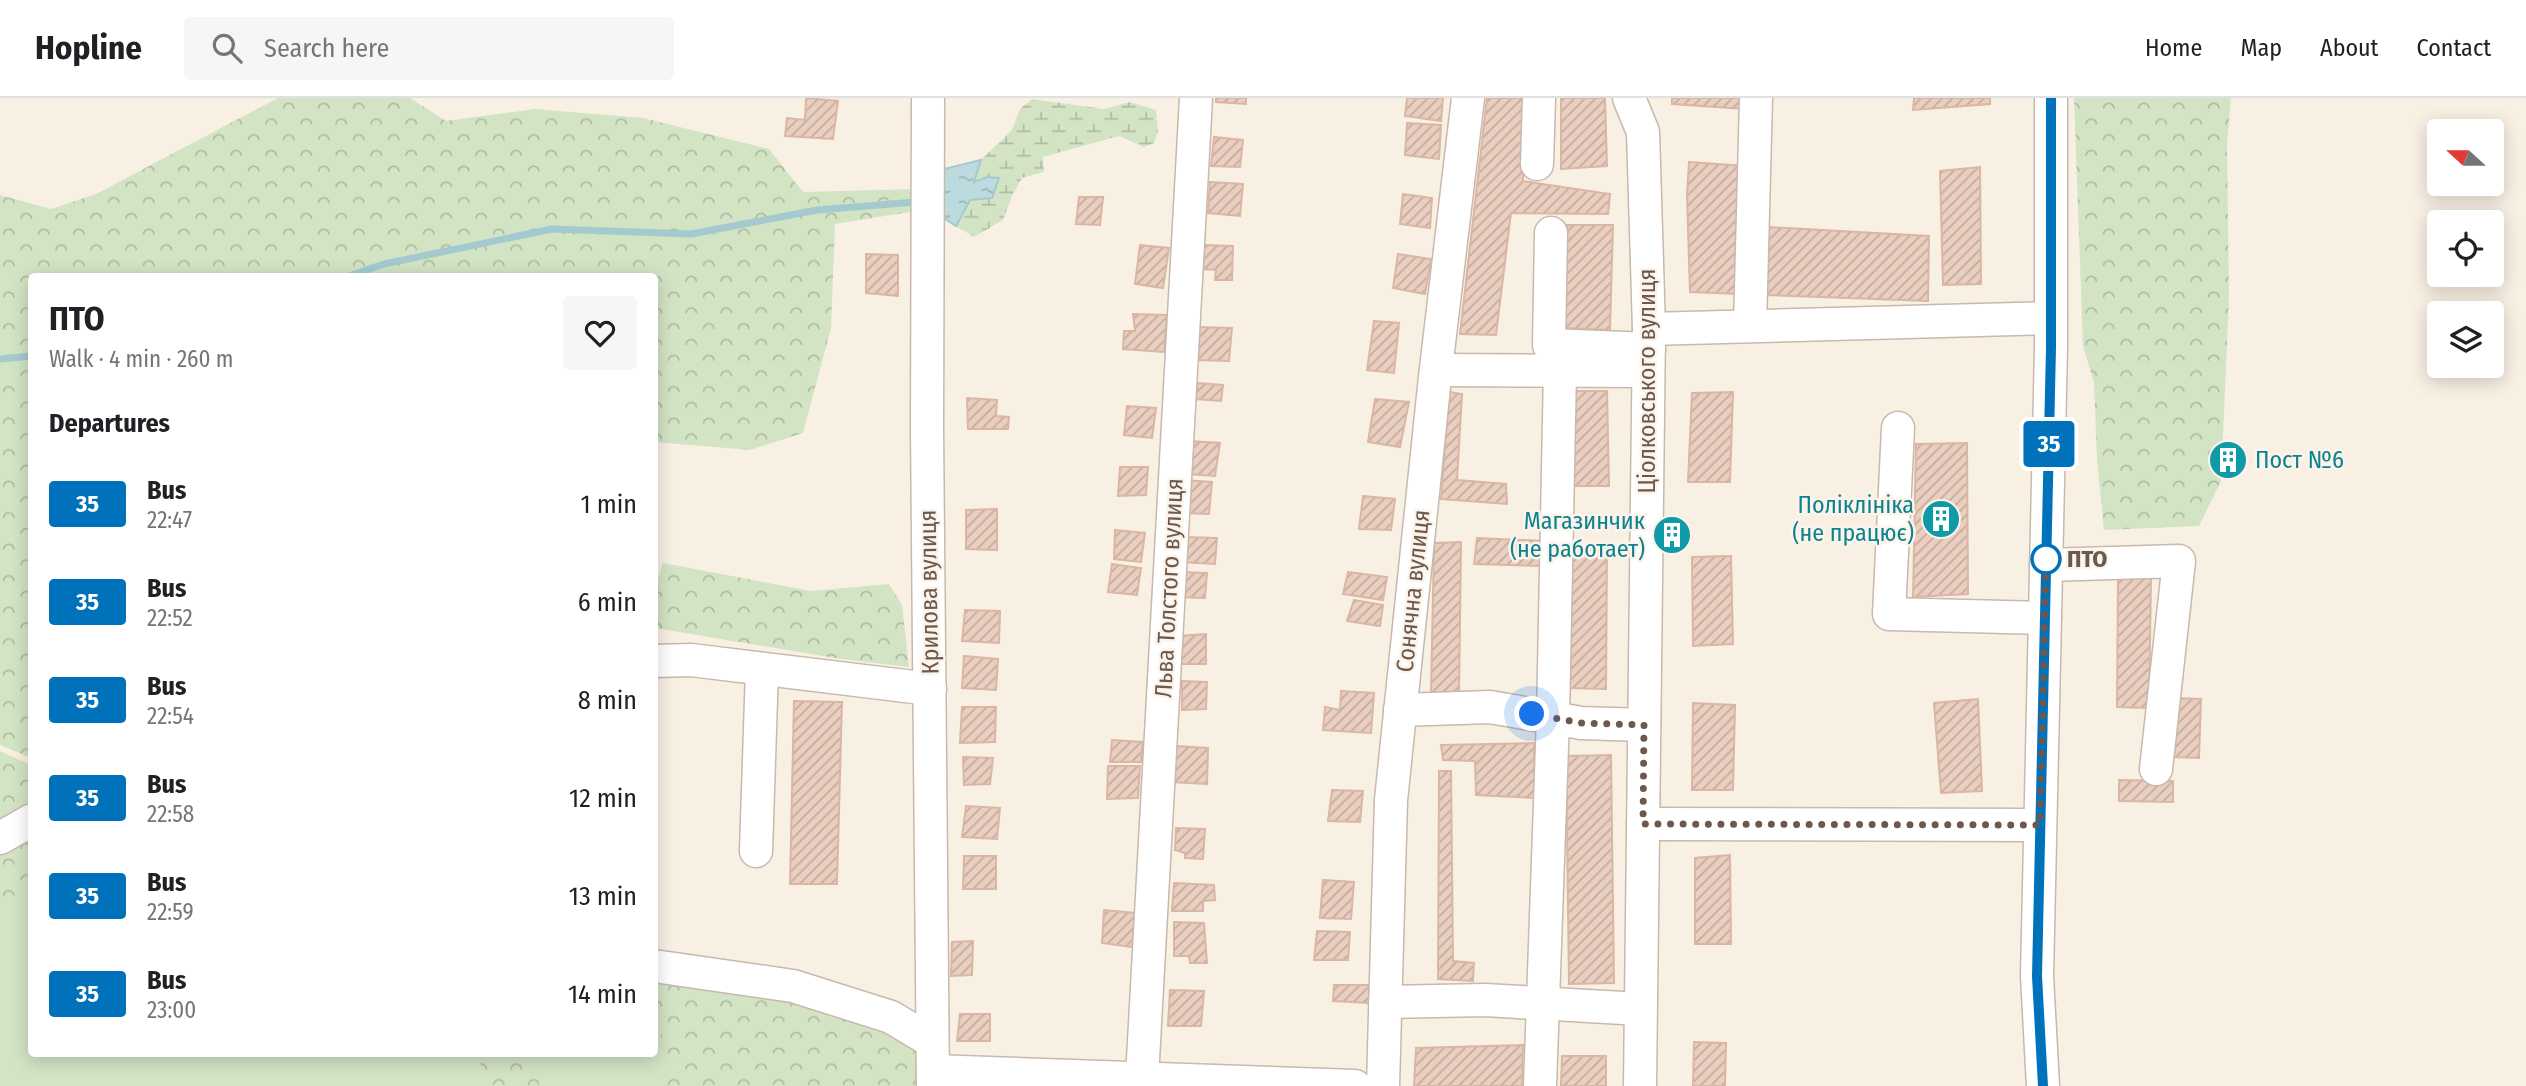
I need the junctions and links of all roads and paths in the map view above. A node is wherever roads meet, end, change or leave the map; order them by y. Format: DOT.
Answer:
graph roads {
  1 [pos="928,98"];
  2 [pos="1196,98"];
  3 [pos="1468,98"];
  4 [pos="1539,98"];
  5 [pos="1629,98"];
  6 [pos="1756,98"];
  7 [pos="2051,98"];
  8 [pos="1537,164"];
  9 [pos="1551,233"];
  10 [pos="2051,318"];
  11 [pos="1749,326"];
  12 [pos="1649,350"];
  13 [pos="1436,370"];
  14 [pos="1560,370"];
  15 [pos="1898,428"];
  16 [pos="2046,565"];
  17 [pos="2045,618"];
  18 [pos="658,661"];
  19 [pos="762,669"];
  20 [pos="930,689"];
  21 [pos="1400,710"];
  22 [pos="1553,718"];
  23 [pos="1644,725"];
  24 [pos="2156,769"];
  25 [pos="28,822"];
  26 [pos="1643,824"];
  27 [pos="2040,825"];
  28 [pos="0,838"];
  29 [pos="756,850"];
  30 [pos="658,967"];
  31 [pos="1385,1002"];
  32 [pos="1541,1003"];
  33 [pos="1640,1009"];
  34 [pos="932,1066"];
  35 [pos="1142,1078"];
  36 [pos="1355,1086"];
  37 [pos="1382,1086"];
  38 [pos="1540,1086"];
  39 [pos="1640,1086"];
  40 [pos="2043,1086"];
  1 -- 20 [label="street, Крилова вулиця"];
  2 -- 35 [label="street, Льва Толстого вулиця"];
  3 -- 13 [label="street, Сонячна вулиця"];
  4 -- 8 [label="street"];
  5 -- 12 [label="street, Ціолковського вулиця"];
  6 -- 11 [label="street"];
  7 -- 10 [label="street"];
  9 -- 12 [label="street"];
  10 -- 11 [label="street"];
  10 -- 16 [label="street"];
  11 -- 12 [label="street"];
  12 -- 14 [label="street"];
  12 -- 23 [label="street, Ціолковського вулиця"];
  13 -- 14 [label="street"];
  13 -- 21 [label="street, Сонячна вулиця"];
  14 -- 22 [label="street"];
  15 -- 17 [label="street"];
  16 -- 17 [label="street"];
  16 -- 24 [label="street"];
  17 -- 27 [label="street"];
  18 -- 19 [label="street"];
  19 -- 20 [label="street"];
  19 -- 29 [label="street"];
  20 -- 34 [label="street, Крилова вулиця"];
  21 -- 22 [label="street"];
  21 -- 31 [label="street, Сонячна вулиця"];
  22 -- 23 [label="street"];
  22 -- 32 [label="street"];
  23 -- 26 [label="street, Ціолковського вулиця"];
  25 -- 28 [label="street"];
  26 -- 27 [label="street"];
  26 -- 33 [label="street, Ціолковського вулиця"];
  27 -- 40 [label="street"];
  30 -- 34 [label="street"];
  31 -- 32 [label="street"];
  31 -- 37 [label="street, Сонячна вулиця"];
  32 -- 33 [label="street"];
  32 -- 38 [label="street"];
  33 -- 39 [label="street, Ціолковського вулиця"];
  34 -- 35 [label="street"];
  35 -- 36 [label="street"];
}
